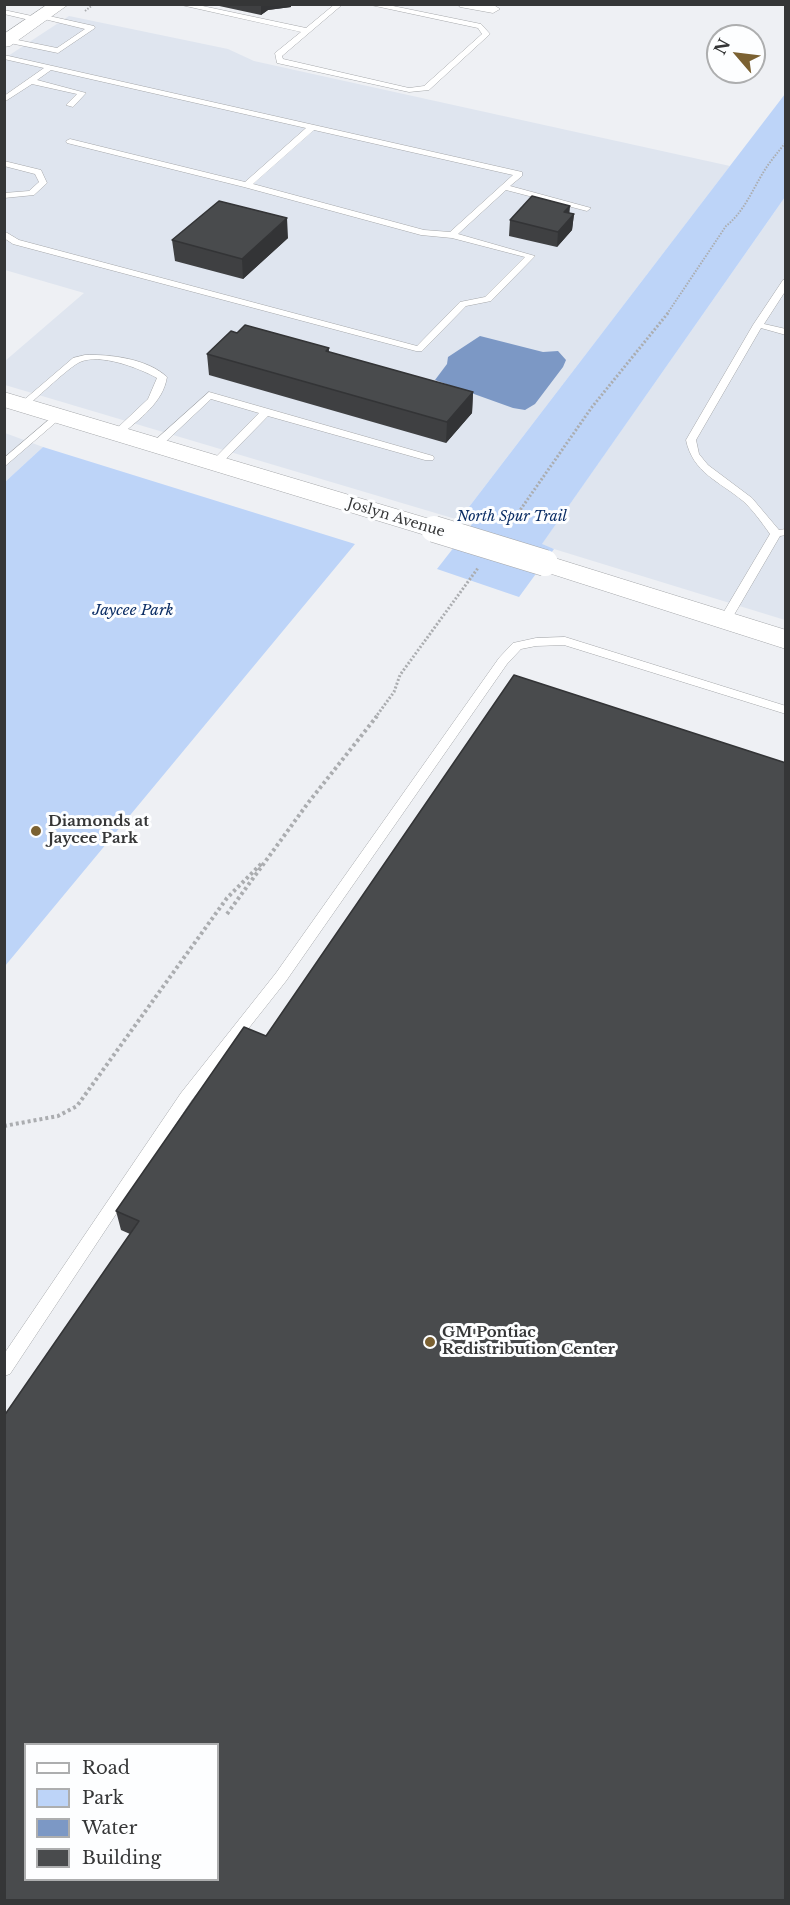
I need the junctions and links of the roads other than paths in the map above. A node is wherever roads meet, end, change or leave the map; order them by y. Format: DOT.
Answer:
graph roads {
  1 [pos="61,4"];
  2 [pos="180,4"];
  3 [pos="340,4"];
  4 [pos="369,4"];
  5 [pos="465,4"];
  6 [pos="493,9"];
  7 [pos="4,12"];
  8 [pos="41,18"];
  9 [pos="307,31"];
  10 [pos="6,46"];
  11 [pos="50,67"];
  12 [pos="31,81"];
  13 [pos="4,100"];
  14 [pos="70,105"];
  15 [pos="313,126"];
  16 [pos="70,141"];
  17 [pos="4,163"];
  18 [pos="247,185"];
  19 [pos="504,187"];
  20 [pos="4,196"];
  21 [pos="587,208"];
  22 [pos="9,235"];
  23 [pos="452,235"];
  24 [pos="4,245"];
  25 [pos="786,282"];
  26 [pos="758,325"];
  27 [pos="786,332"];
  28 [pos="14,402"];
  29 [pos="266,412"];
  30 [pos="58,415"];
  31 [pos="117,433"];
  32 [pos="156,445"];
  33 [pos="429,458"];
  34 [pos="216,463"];
  35 [pos="5,464"];
  36 [pos="781,533"];
  37 [pos="725,620"];
  38 [pos="786,640"];
  39 [pos="786,710"];
  40 [pos="4,1369"];
  1 -- 8 [label="main road"];
  2 -- 9 [label="lane"];
  3 -- 9 [label="lane"];
  4 -- 9 [label="lane"];
  5 -- 6 [label="street"];
  7 -- 8 [label="lane"];
  8 -- 10 [label="main road"];
  8 -- 10 [label="lane"];
  10 -- 11 [label="lane"];
  11 -- 12 [label="lane"];
  11 -- 15 [label="lane"];
  12 -- 13 [label="lane"];
  12 -- 14 [label="lane"];
  15 -- 18 [label="lane"];
  15 -- 19 [label="lane"];
  16 -- 18 [label="lane"];
  17 -- 20 [label="lane"];
  18 -- 23 [label="lane"];
  19 -- 21 [label="lane"];
  19 -- 23 [label="lane"];
  22 -- 23 [label="lane"];
  22 -- 24 [label="lane"];
  25 -- 26 [label="lane"];
  26 -- 27 [label="lane"];
  26 -- 36 [label="lane"];
  28 -- 30 [label="main road, Joslyn Avenue"];
  28 -- 31 [label="lane"];
  29 -- 32 [label="lane"];
  29 -- 33 [label="lane"];
  29 -- 34 [label="lane"];
  30 -- 31 [label="main road, Joslyn Avenue"];
  30 -- 35 [label="lane"];
  31 -- 32 [label="main road, Joslyn Avenue"];
  32 -- 34 [label="main road, Joslyn Avenue"];
  34 -- 37 [label="main road, Joslyn Avenue, bridge"];
  36 -- 37 [label="lane"];
  37 -- 38 [label="main road, Joslyn Avenue"];
  39 -- 40 [label="lane"];
}
